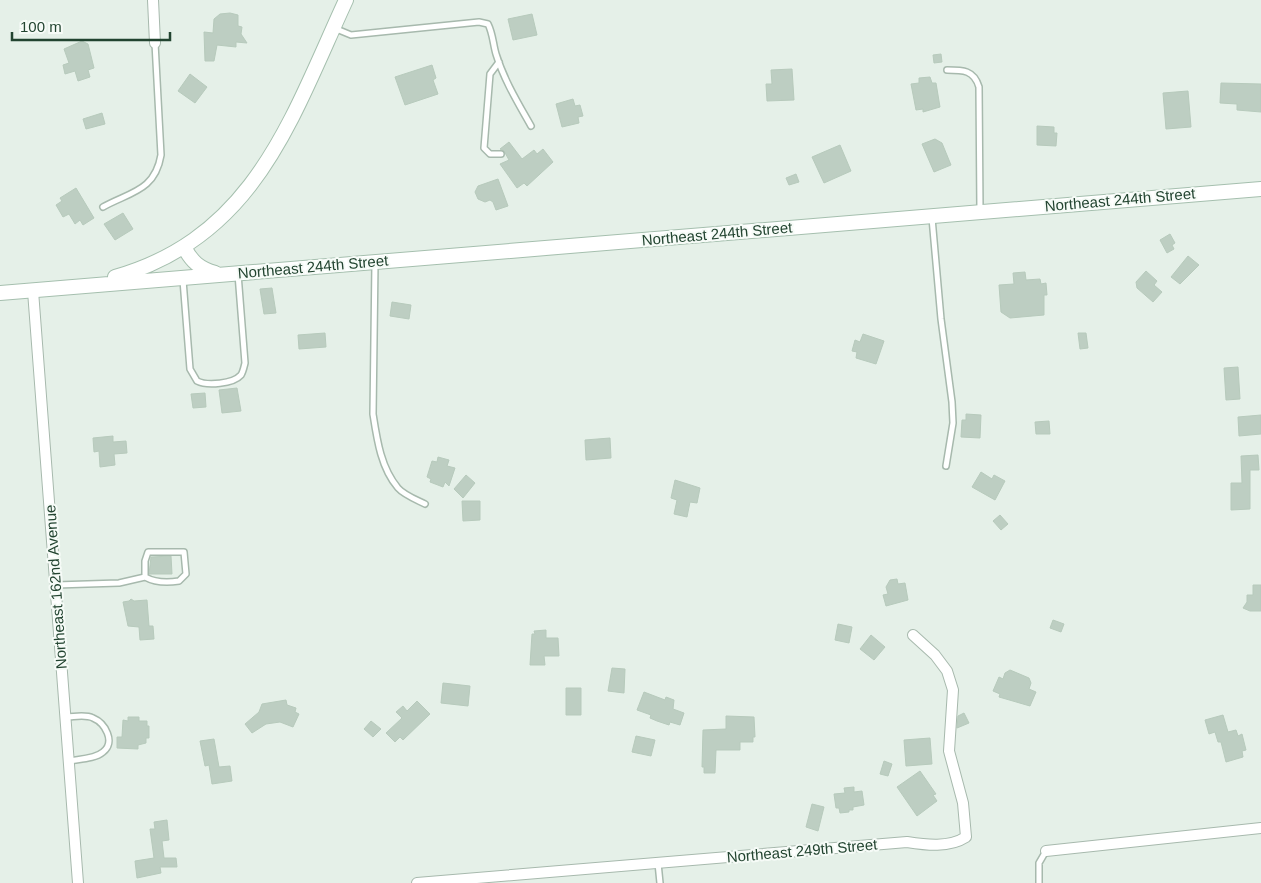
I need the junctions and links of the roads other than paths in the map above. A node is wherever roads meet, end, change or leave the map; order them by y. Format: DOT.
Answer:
graph roads {
  1 [pos="153,0"];
  2 [pos="346,0"];
  3 [pos="333,28"];
  4 [pos="155,43"];
  5 [pos="499,62"];
  6 [pos="947,70"];
  7 [pos="531,126"];
  8 [pos="501,154"];
  9 [pos="1261,189"];
  10 [pos="103,207"];
  11 [pos="980,211"];
  12 [pos="931,216"];
  13 [pos="184,247"];
  14 [pos="375,262"];
  15 [pos="238,273"];
  16 [pos="220,275"];
  17 [pos="183,278"];
  18 [pos="88,285"];
  19 [pos="33,290"];
  20 [pos="0,293"];
  21 [pos="946,466"];
  22 [pos="425,504"];
  23 [pos="145,577"];
  24 [pos="56,585"];
  25 [pos="913,635"];
  26 [pos="66,717"];
  27 [pos="69,761"];
  28 [pos="1261,828"];
  29 [pos="1046,851"];
  30 [pos="658,863"];
  31 [pos="78,883"];
  32 [pos="417,883"];
  33 [pos="660,883"];
  34 [pos="1039,883"];
  1 -- 4 [label="street"];
  2 -- 3 [label="street"];
  3 -- 5 [label="lane"];
  3 -- 13 [label="street"];
  4 -- 10 [label="lane"];
  5 -- 7 [label="lane"];
  5 -- 8 [label="lane"];
  6 -- 11 [label="lane"];
  9 -- 11 [label="street, Northeast 244th Street"];
  11 -- 12 [label="street, Northeast 244th Street"];
  12 -- 14 [label="street, Northeast 244th Street"];
  12 -- 21 [label="lane"];
  13 -- 16 [label="street, Northeast 244th Street"];
  13 -- 18 [label="street"];
  14 -- 15 [label="street, Northeast 244th Street"];
  14 -- 22 [label="lane"];
  15 -- 16 [label="street, Northeast 244th Street"];
  15 -- 17 [label="lane"];
  16 -- 17 [label="street"];
  17 -- 18 [label="street"];
  18 -- 19 [label="street"];
  19 -- 20 [label="street"];
  19 -- 24 [label="street, Northeast 162nd Avenue"];
  23 -- 23 [label="lane"];
  23 -- 24 [label="lane"];
  24 -- 26 [label="street, Northeast 162nd Avenue"];
  25 -- 30 [label="street, Northeast 249th Street"];
  26 -- 27 [label="street, Northeast 162nd Avenue"];
  26 -- 27 [label="lane"];
  27 -- 31 [label="street, Northeast 162nd Avenue"];
  28 -- 29 [label="street"];
  29 -- 34 [label="lane"];
  30 -- 32 [label="street, Northeast 249th Street"];
  30 -- 33 [label="lane"];
}
